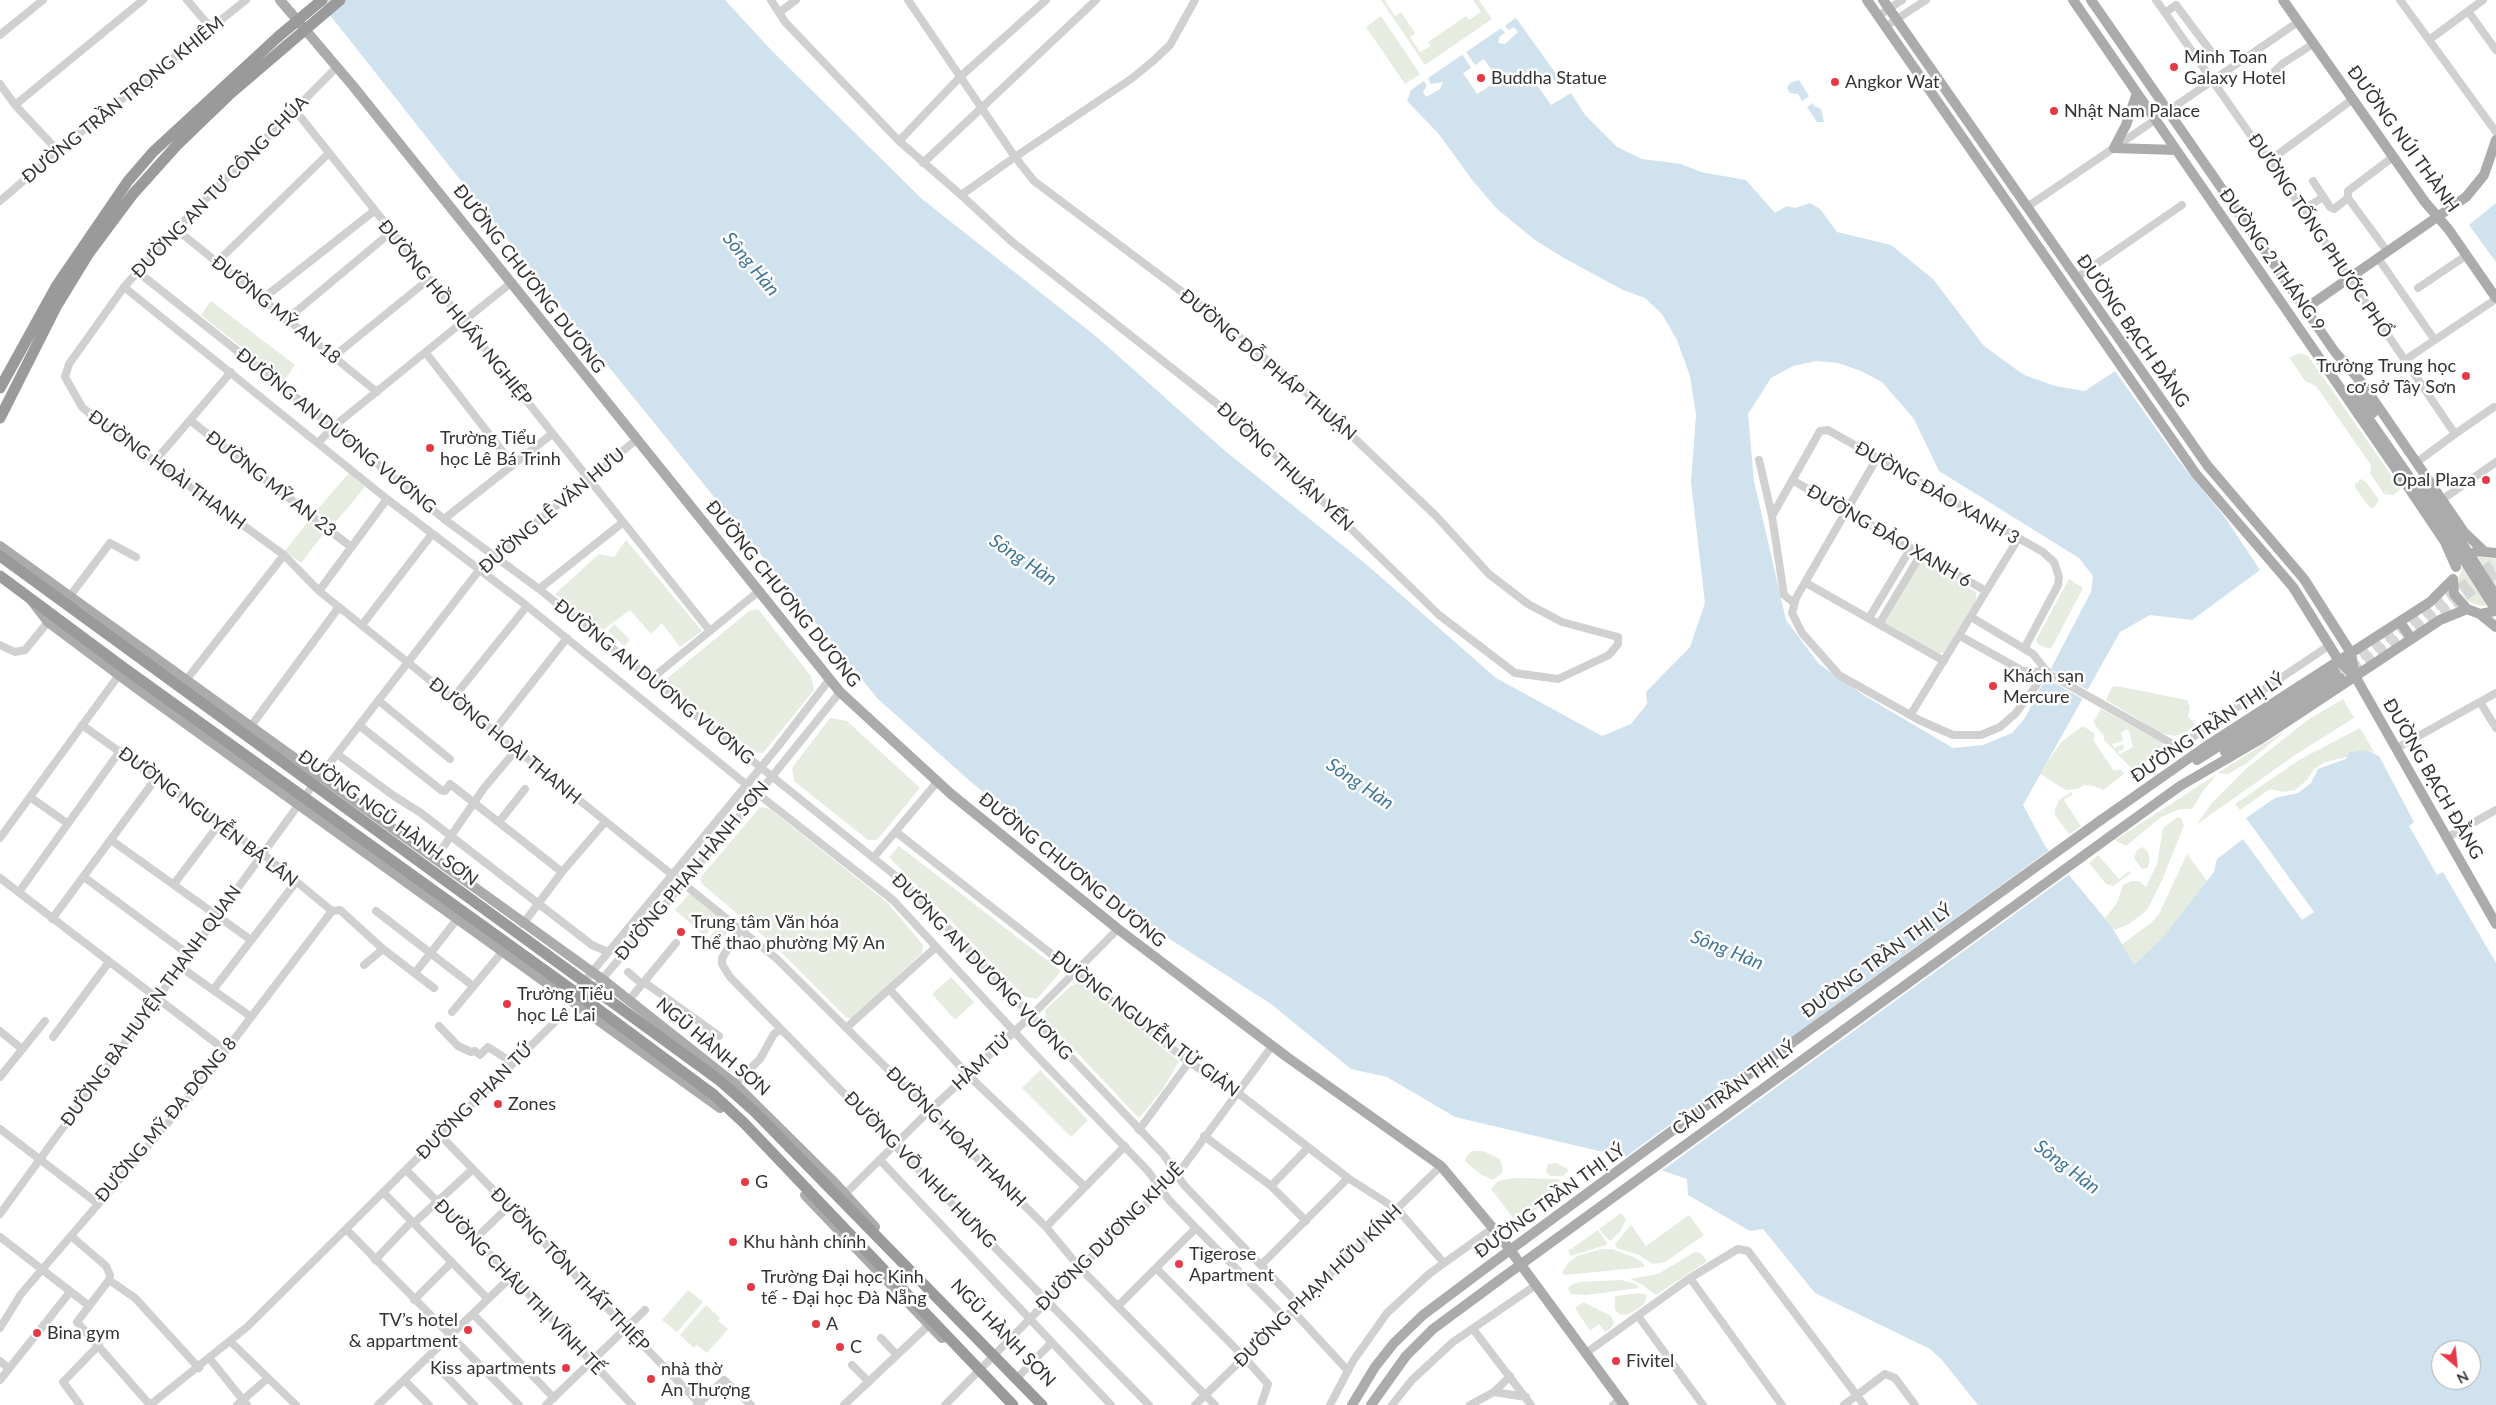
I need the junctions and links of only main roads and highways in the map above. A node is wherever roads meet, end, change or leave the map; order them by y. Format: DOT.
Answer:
graph roads {
  1 [pos="280,0"];
  2 [pos="322,0"];
  3 [pos="340,0"];
  4 [pos="1867,0"];
  5 [pos="2073,0"];
  6 [pos="2091,0"];
  7 [pos="2283,0"];
  8 [pos="1886,4"];
  9 [pos="282,41"];
  10 [pos="1934,72"];
  11 [pos="1923,79"];
  12 [pos="2137,93"];
  13 [pos="2168,111"];
  14 [pos="2155,120"];
  15 [pos="1978,136"];
  16 [pos="2496,140"];
  17 [pos="1967,144"];
  18 [pos="2176,150"];
  19 [pos="2027,207"];
  20 [pos="2438,217"];
  21 [pos="2018,218"];
  22 [pos="2076,278"];
  23 [pos="2065,286"];
  24 [pos="2496,298"];
  25 [pos="2306,308"];
  26 [pos="2125,349"];
  27 [pos="2335,352"];
  28 [pos="2114,357"];
  29 [pos="2322,360"];
  30 [pos="0,388"];
  31 [pos="2353,390"];
  32 [pos="0,418"];
  33 [pos="2207,465"];
  34 [pos="2196,474"];
  35 [pos="0,546"];
  36 [pos="2492,551"];
  37 [pos="0,556"];
  38 [pos="2456,567"];
  39 [pos="2296,569"];
  40 [pos="0,577"];
  41 [pos="2284,577"];
  42 [pos="2452,580"];
  43 [pos="2496,596"];
  44 [pos="30,598"];
  45 [pos="2467,609"];
  46 [pos="2496,610"];
  47 [pos="2480,614"];
  48 [pos="98,622"];
  49 [pos="2400,622"];
  50 [pos="2496,626"];
  51 [pos="2411,638"];
  52 [pos="2351,653"];
  53 [pos="2339,660"];
  54 [pos="2355,676"];
  55 [pos="2169,774"];
  56 [pos="2180,786"];
  57 [pos="301,801"];
  58 [pos="2112,835"];
  59 [pos="2495,921"];
  60 [pos="503,951"];
  61 [pos="588,976"];
  62 [pos="598,984"];
  63 [pos="575,1002"];
  64 [pos="754,1111"];
  65 [pos="843,1196"];
  66 [pos="1498,1281"];
  67 [pos="931,1323"];
  68 [pos="995,1354"];
  69 [pos="979,1372"];
  70 [pos="1619,1403"];
  71 [pos="1008,1405"];
  72 [pos="1013,1405"];
  73 [pos="1042,1405"];
  74 [pos="1049,1405"];
  75 [pos="1352,1405"];
  76 [pos="1371,1405"];
  1 -- 70 [label="main road, ĐƯỜNG CHƯƠNG DƯƠNG"];
  2 -- 9 [label="highway, bridge"];
  3 -- 9 [label="highway, bridge"];
  4 -- 11 [label="main road, ĐƯỜNG BẠCH ĐẰNG"];
  5 -- 12 [label="main road, ĐƯỜNG 2 THÁNG 9"];
  6 -- 13 [label="main road, ĐƯỜNG 2 THÁNG 9"];
  7 -- 20 [label="main road, ĐƯỜNG NÚI THÀNH"];
  8 -- 10 [label="main road, ĐƯỜNG BẠCH ĐẰNG"];
  9 -- 30 [label="highway"];
  9 -- 32 [label="highway"];
  10 -- 11 [label="main road"];
  10 -- 15 [label="main road, ĐƯỜNG BẠCH ĐẰNG"];
  11 -- 17 [label="main road, ĐƯỜNG BẠCH ĐẰNG"];
  12 -- 14 [label="main road, ĐƯỜNG 2 THÁNG 9"];
  12 -- 18 [label="main road"];
  13 -- 14 [label="main road"];
  13 -- 25 [label="main road, ĐƯỜNG 2 THÁNG 9"];
  14 -- 18 [label="main road, ĐƯỜNG 2 THÁNG 9"];
  15 -- 17 [label="main road"];
  15 -- 19 [label="main road, ĐƯỜNG BẠCH ĐẰNG"];
  16 -- 20 [label="main road"];
  17 -- 21 [label="main road, ĐƯỜNG BẠCH ĐẰNG"];
  18 -- 29 [label="main road, ĐƯỜNG 2 THÁNG 9"];
  19 -- 21 [label="main road"];
  19 -- 22 [label="main road, ĐƯỜNG BẠCH ĐẰNG"];
  20 -- 24 [label="main road, ĐƯỜNG NÚI THÀNH"];
  20 -- 25 [label="main road"];
  21 -- 23 [label="main road, ĐƯỜNG BẠCH ĐẰNG"];
  22 -- 23 [label="main road"];
  22 -- 26 [label="main road, ĐƯỜNG BẠCH ĐẰNG"];
  23 -- 28 [label="main road, ĐƯỜNG BẠCH ĐẰNG"];
  25 -- 27 [label="main road, ĐƯỜNG 2 THÁNG 9"];
  26 -- 28 [label="main road"];
  26 -- 33 [label="main road, ĐƯỜNG BẠCH ĐẰNG"];
  27 -- 31 [label="main road"];
  27 -- 36 [label="main road, ĐƯỜNG 2 THÁNG 9"];
  28 -- 34 [label="main road, ĐƯỜNG BẠCH ĐẰNG"];
  29 -- 31 [label="main road"];
  29 -- 38 [label="main road, ĐƯỜNG 2 THÁNG 9"];
  31 -- 43 [label="main road, bridge"];
  31 -- 46 [label="main road, bridge"];
  33 -- 34 [label="main road"];
  33 -- 39 [label="main road, ĐƯỜNG BẠCH ĐẰNG"];
  34 -- 41 [label="main road, ĐƯỜNG BẠCH ĐẰNG"];
  35 -- 48 [label="main road, ĐƯỜNG NGŨ HÀNH SƠN"];
  36 -- 38 [label="main road"];
  37 -- 48 [label="highway, ĐƯỜNG NGŨ HÀNH SƠN"];
  38 -- 42 [label="main road"];
  39 -- 41 [label="main road"];
  39 -- 52 [label="main road, ĐƯỜNG BẠCH ĐẰNG"];
  40 -- 44 [label="highway, ĐƯỜNG NGŨ HÀNH SƠN"];
  41 -- 53 [label="main road, ĐƯỜNG BẠCH ĐẰNG"];
  42 -- 45 [label="main road"];
  42 -- 49 [label="main road, ĐƯỜNG TRẦN THỊ LÝ"];
  44 -- 57 [label="highway, ĐƯỜNG NGŨ HÀNH SƠN"];
  44 -- 57 [label="main road, ĐƯỜNG NGŨ HÀNH SƠN"];
  45 -- 47 [label="main road"];
  45 -- 51 [label="main road, ĐƯỜNG TRẦN THỊ LÝ"];
  46 -- 47 [label="main road"];
  47 -- 50 [label="main road"];
  48 -- 61 [label="highway, ĐƯỜNG NGŨ HÀNH SƠN"];
  48 -- 61 [label="main road, ĐƯỜNG NGŨ HÀNH SƠN"];
  49 -- 51 [label="main road"];
  49 -- 52 [label="main road, ĐƯỜNG TRẦN THỊ LÝ"];
  51 -- 54 [label="main road, ĐƯỜNG TRẦN THỊ LÝ"];
  52 -- 53 [label="main road, ĐƯỜNG TRẦN THỊ LÝ"];
  52 -- 54 [label="main road"];
  53 -- 54 [label="main road, ĐƯỜNG BẠCH ĐẰNG"];
  53 -- 55 [label="main road, ĐƯỜNG TRẦN THỊ LÝ"];
  54 -- 56 [label="main road, ĐƯỜNG TRẦN THỊ LÝ"];
  54 -- 59 [label="main road, ĐƯỜNG BẠCH ĐẰNG"];
  55 -- 56 [label="main road"];
  55 -- 75 [label="main road, ĐƯỜNG TRẦN THỊ LÝ, bridge"];
  56 -- 58 [label="main road, ĐƯỜNG TRẦN THỊ LÝ"];
  57 -- 60 [label="main road, ĐƯỜNG NGŨ HÀNH SƠN"];
  57 -- 63 [label="highway, ĐƯỜNG NGŨ HÀNH SƠN"];
  58 -- 66 [label="main road, CẦU TRẦN THỊ LÝ, bridge"];
  60 -- 63 [label="main road, NGŨ HÀNH SƠN"];
  61 -- 62 [label="highway, ĐƯỜNG NGŨ HÀNH SƠN"];
  62 -- 64 [label="highway, ĐƯỜNG NGŨ HÀNH SƠN"];
  62 -- 65 [label="main road, NGŨ HÀNH SƠN"];
  63 -- 67 [label="highway, NGŨ HÀNH SƠN"];
  64 -- 65 [label="highway, NGŨ HÀNH SƠN"];
  65 -- 68 [label="highway, NGŨ HÀNH SƠN"];
  66 -- 76 [label="main road, ĐƯỜNG TRẦN THỊ LÝ"];
  67 -- 69 [label="main road, NGŨ HÀNH SƠN"];
  67 -- 69 [label="highway, NGŨ HÀNH SƠN"];
  68 -- 73 [label="highway, NGŨ HÀNH SƠN"];
  68 -- 74 [label="main road, NGŨ HÀNH SƠN"];
  69 -- 71 [label="main road, NGŨ HÀNH SƠN"];
  69 -- 72 [label="highway"];
}
